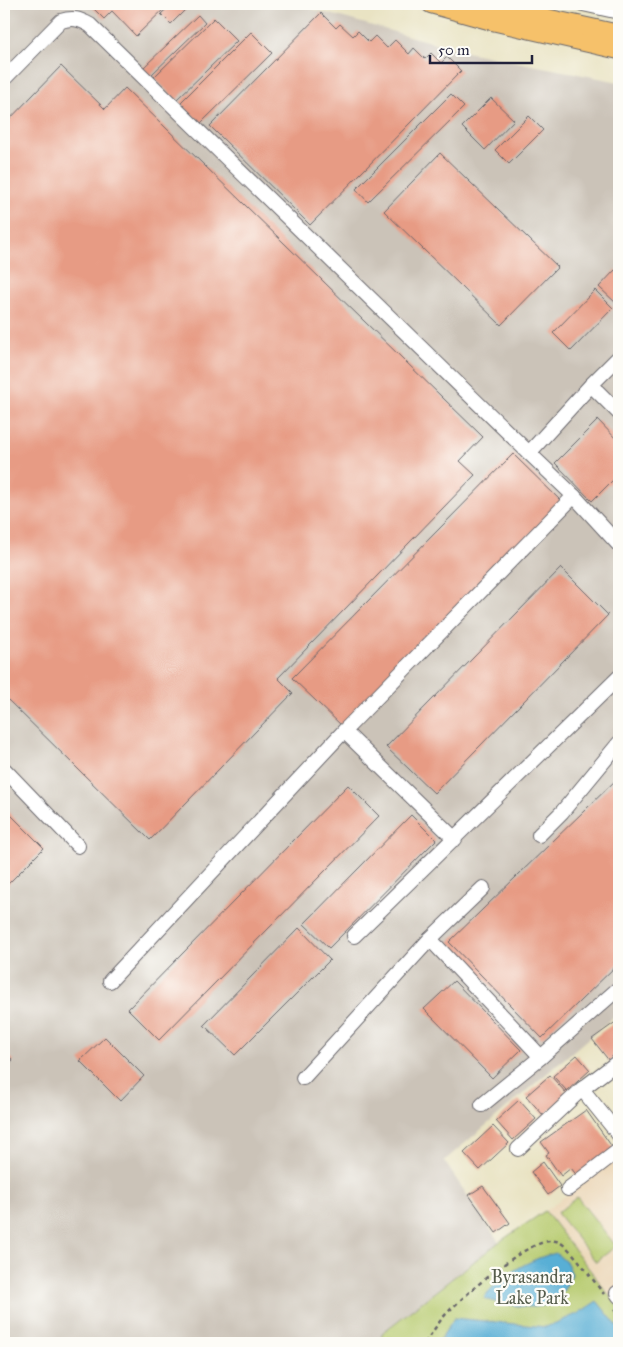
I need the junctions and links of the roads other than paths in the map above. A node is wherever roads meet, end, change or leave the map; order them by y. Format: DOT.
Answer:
graph roads {
  1 [pos="431,4"];
  2 [pos="583,4"];
  3 [pos="492,5"];
  4 [pos="619,12"];
  5 [pos="619,34"];
  6 [pos="619,50"];
  7 [pos="4,79"];
  8 [pos="619,357"];
  9 [pos="591,385"];
  10 [pos="619,413"];
  11 [pos="529,453"];
  12 [pos="574,496"];
  13 [pos="619,545"];
  14 [pos="619,677"];
  15 [pos="344,731"];
  16 [pos="619,743"];
  17 [pos="4,769"];
  18 [pos="539,835"];
  19 [pos="454,839"];
  20 [pos="78,846"];
  21 [pos="483,888"];
  22 [pos="354,936"];
  23 [pos="430,939"];
  24 [pos="110,981"];
  25 [pos="619,988"];
  26 [pos="540,1057"];
  27 [pos="619,1061"];
  28 [pos="303,1078"];
  29 [pos="582,1089"];
  30 [pos="482,1105"];
  31 [pos="619,1135"];
  32 [pos="518,1149"];
  33 [pos="619,1150"];
  34 [pos="568,1189"];
  1 -- 6 [label="main road"];
  2 -- 4 [label="street"];
  3 -- 5 [label="main road"];
  7 -- 11 [label="street"];
  8 -- 9 [label="street"];
  9 -- 10 [label="street"];
  9 -- 11 [label="street"];
  11 -- 12 [label="street"];
  12 -- 13 [label="street"];
  12 -- 15 [label="street"];
  14 -- 19 [label="street"];
  15 -- 19 [label="street"];
  15 -- 24 [label="street"];
  16 -- 18 [label="street"];
  17 -- 20 [label="street"];
  19 -- 22 [label="street"];
  21 -- 23 [label="street"];
  23 -- 26 [label="street"];
  23 -- 28 [label="street"];
  25 -- 26 [label="street"];
  26 -- 30 [label="street"];
  27 -- 29 [label="street"];
  29 -- 31 [label="street"];
  29 -- 32 [label="street"];
  33 -- 34 [label="street"];
}
